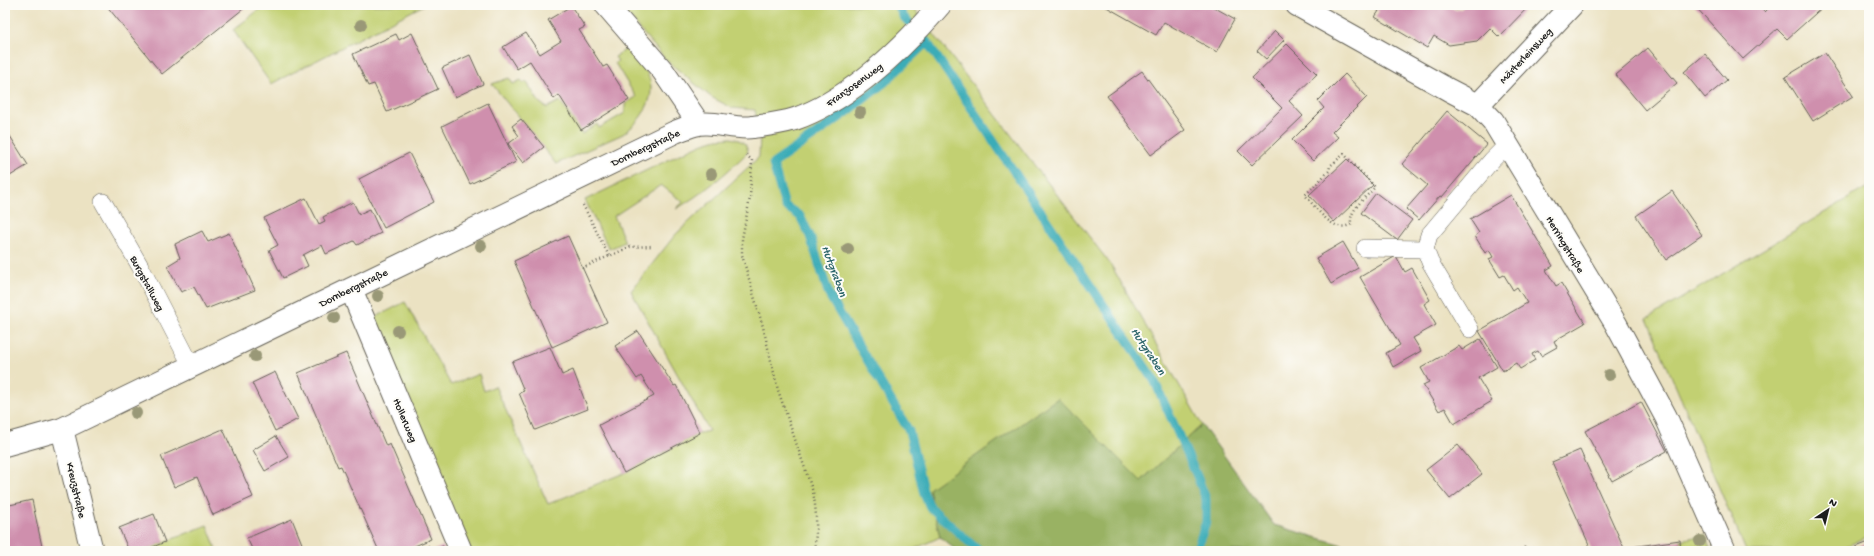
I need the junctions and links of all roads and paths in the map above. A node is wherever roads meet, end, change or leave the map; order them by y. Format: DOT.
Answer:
graph roads {
  1 [pos="606,5"];
  2 [pos="940,5"];
  3 [pos="1297,5"];
  4 [pos="1572,5"];
  5 [pos="1324,11"];
  6 [pos="1478,105"];
  7 [pos="699,124"];
  8 [pos="1507,145"];
  9 [pos="741,152"];
  10 [pos="571,182"];
  11 [pos="103,202"];
  12 [pos="1351,224"];
  13 [pos="653,246"];
  14 [pos="1365,248"];
  15 [pos="1425,249"];
  16 [pos="609,256"];
  17 [pos="582,268"];
  18 [pos="351,289"];
  19 [pos="1470,329"];
  20 [pos="191,365"];
  21 [pos="62,429"];
  22 [pos="5,445"];
  23 [pos="1525,547"];
  24 [pos="92,551"];
  25 [pos="461,551"];
  26 [pos="814,551"];
  27 [pos="1522,551"];
  28 [pos="1725,551"];
  1 -- 7 [label="street"];
  2 -- 7 [label="street, Franzosenweg"];
  3 -- 5 [label="street, Herringstraße"];
  4 -- 6 [label="street, Märterleinsweg"];
  5 -- 6 [label="street, Herringstraße"];
  6 -- 8 [label="street, Herringstraße"];
  7 -- 10 [label="street, Dornbergstraße"];
  8 -- 15 [label="lane"];
  8 -- 28 [label="street, Herringstraße"];
  9 -- 26 [label="path"];
  10 -- 16 [label="path"];
  10 -- 18 [label="street, Dornbergstraße"];
  11 -- 20 [label="lane, Burgstallweg"];
  12 -- 12 [label="path"];
  12 -- 14 [label="path"];
  13 -- 16 [label="path"];
  14 -- 15 [label="lane"];
  15 -- 19 [label="lane"];
  16 -- 17 [label="path"];
  18 -- 20 [label="street, Dornbergstraße"];
  18 -- 25 [label="street, Hollerweg"];
  20 -- 21 [label="street, Dornbergstraße"];
  21 -- 22 [label="street, Dornbergstraße"];
  21 -- 24 [label="street, Kreuzstraße"];
  23 -- 27 [label="path"];
}
